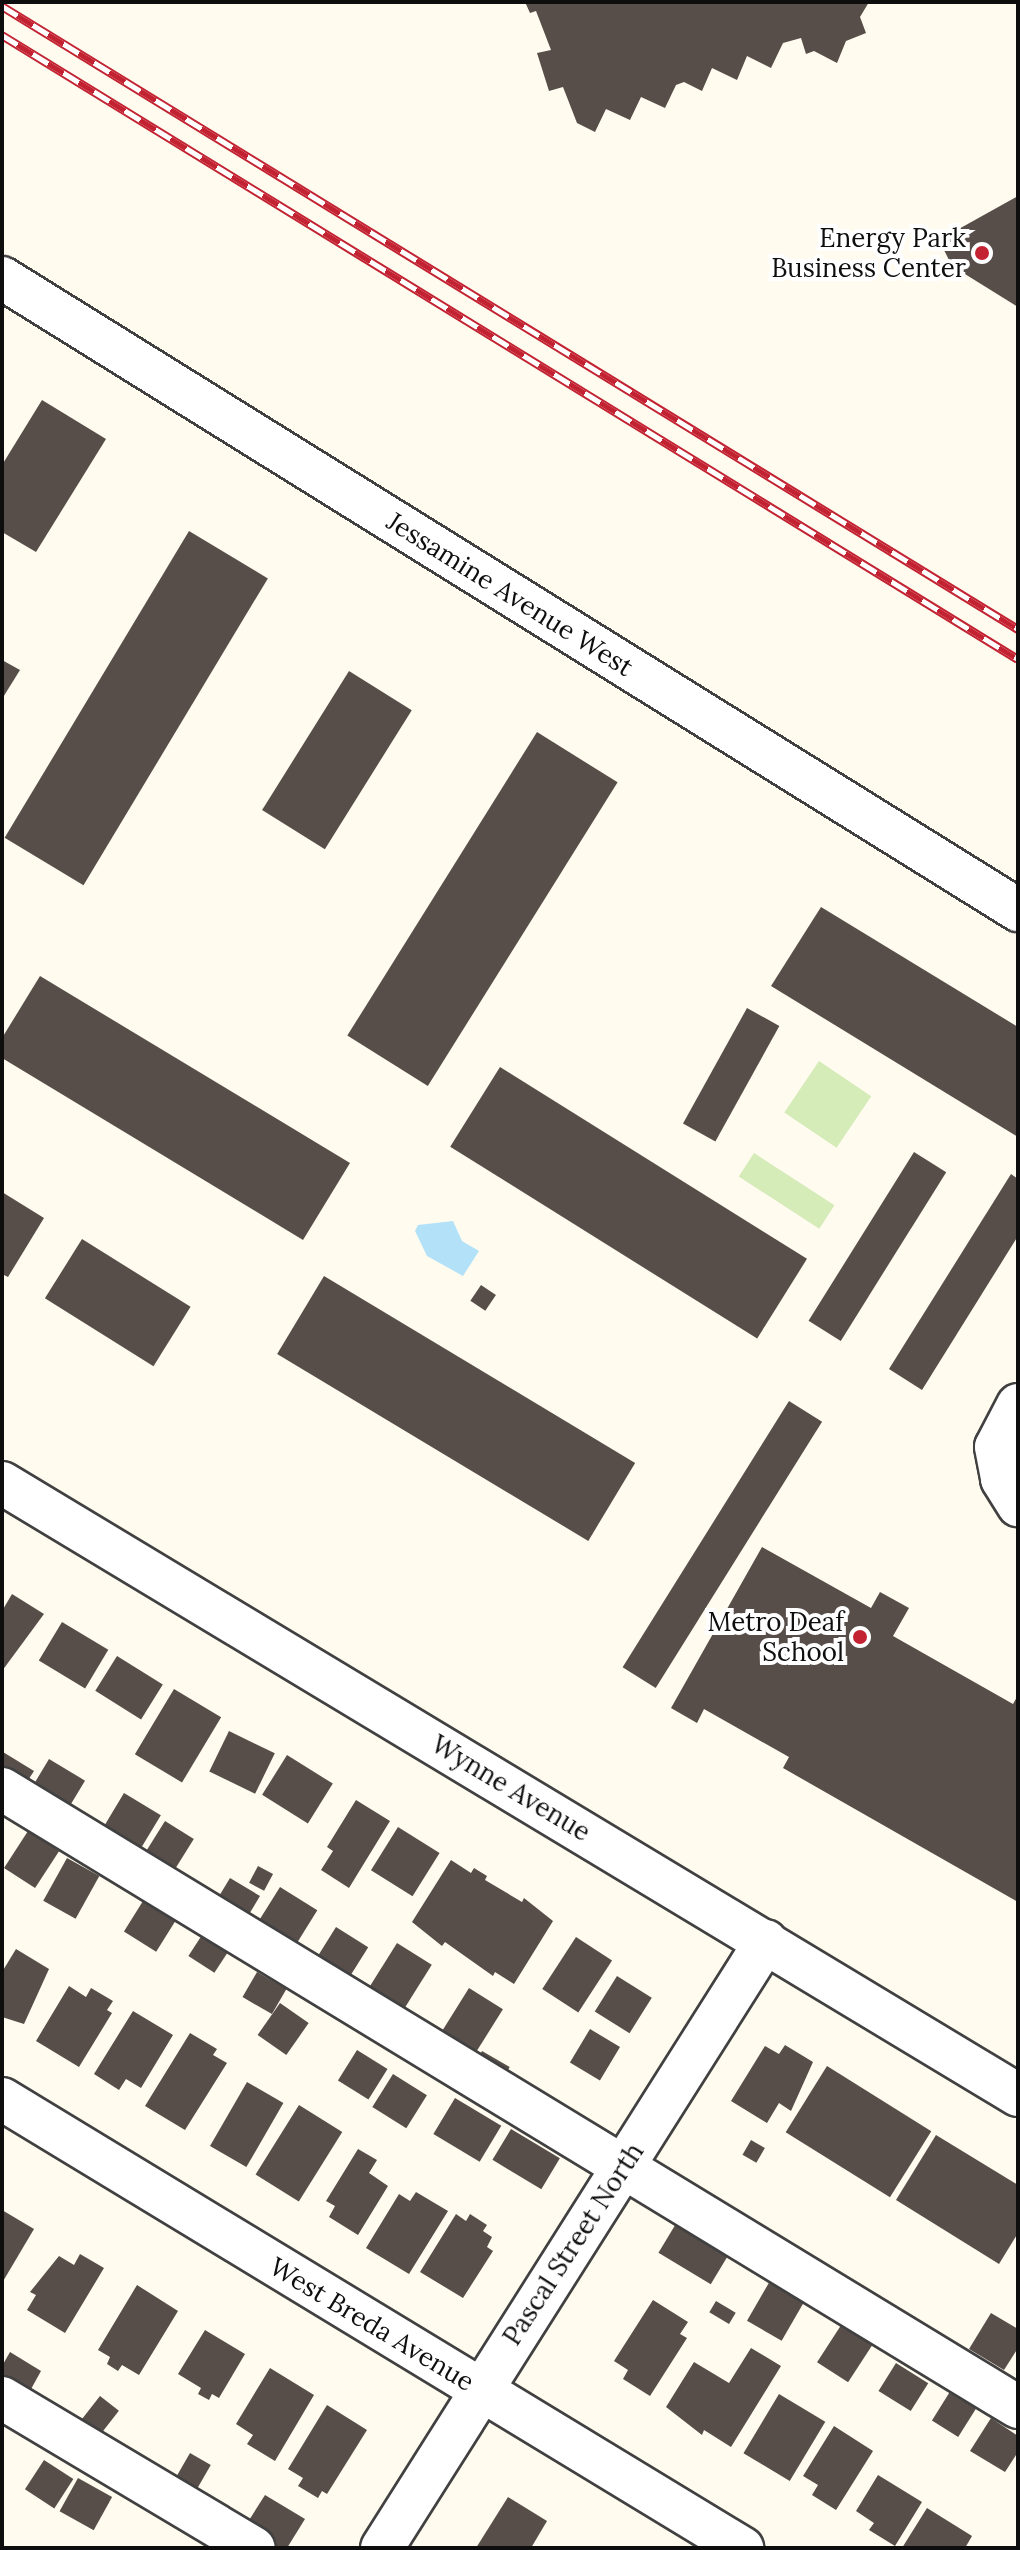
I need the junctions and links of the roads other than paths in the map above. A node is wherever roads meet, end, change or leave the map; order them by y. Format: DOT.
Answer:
graph roads {
  1 [pos="2,278"];
  2 [pos="1018,910"];
  3 [pos="1018,1405"];
  4 [pos="2,1483"];
  5 [pos="1018,1505"];
  6 [pos="2,1789"];
  7 [pos="766,1941"];
  8 [pos="1018,2095"];
  9 [pos="2,2099"];
  10 [pos="624,2166"];
  11 [pos="480,2390"];
  12 [pos="2,2398"];
  13 [pos="1018,2407"];
  14 [pos="254,2548"];
  15 [pos="382,2548"];
  16 [pos="742,2548"];
  1 -- 2 [label="street, Jessamine Avenue West"];
  3 -- 5 [label="street"];
  4 -- 7 [label="street, Wynne Avenue"];
  6 -- 10 [label="street"];
  7 -- 8 [label="street, Wynne Avenue"];
  7 -- 10 [label="street, Pascal Street North"];
  9 -- 11 [label="street, West Breda Avenue"];
  10 -- 11 [label="street, Pascal Street North"];
  10 -- 13 [label="street"];
  11 -- 15 [label="street, Pascal Street North"];
  11 -- 16 [label="street, West Breda Avenue"];
  12 -- 14 [label="street"];
}
